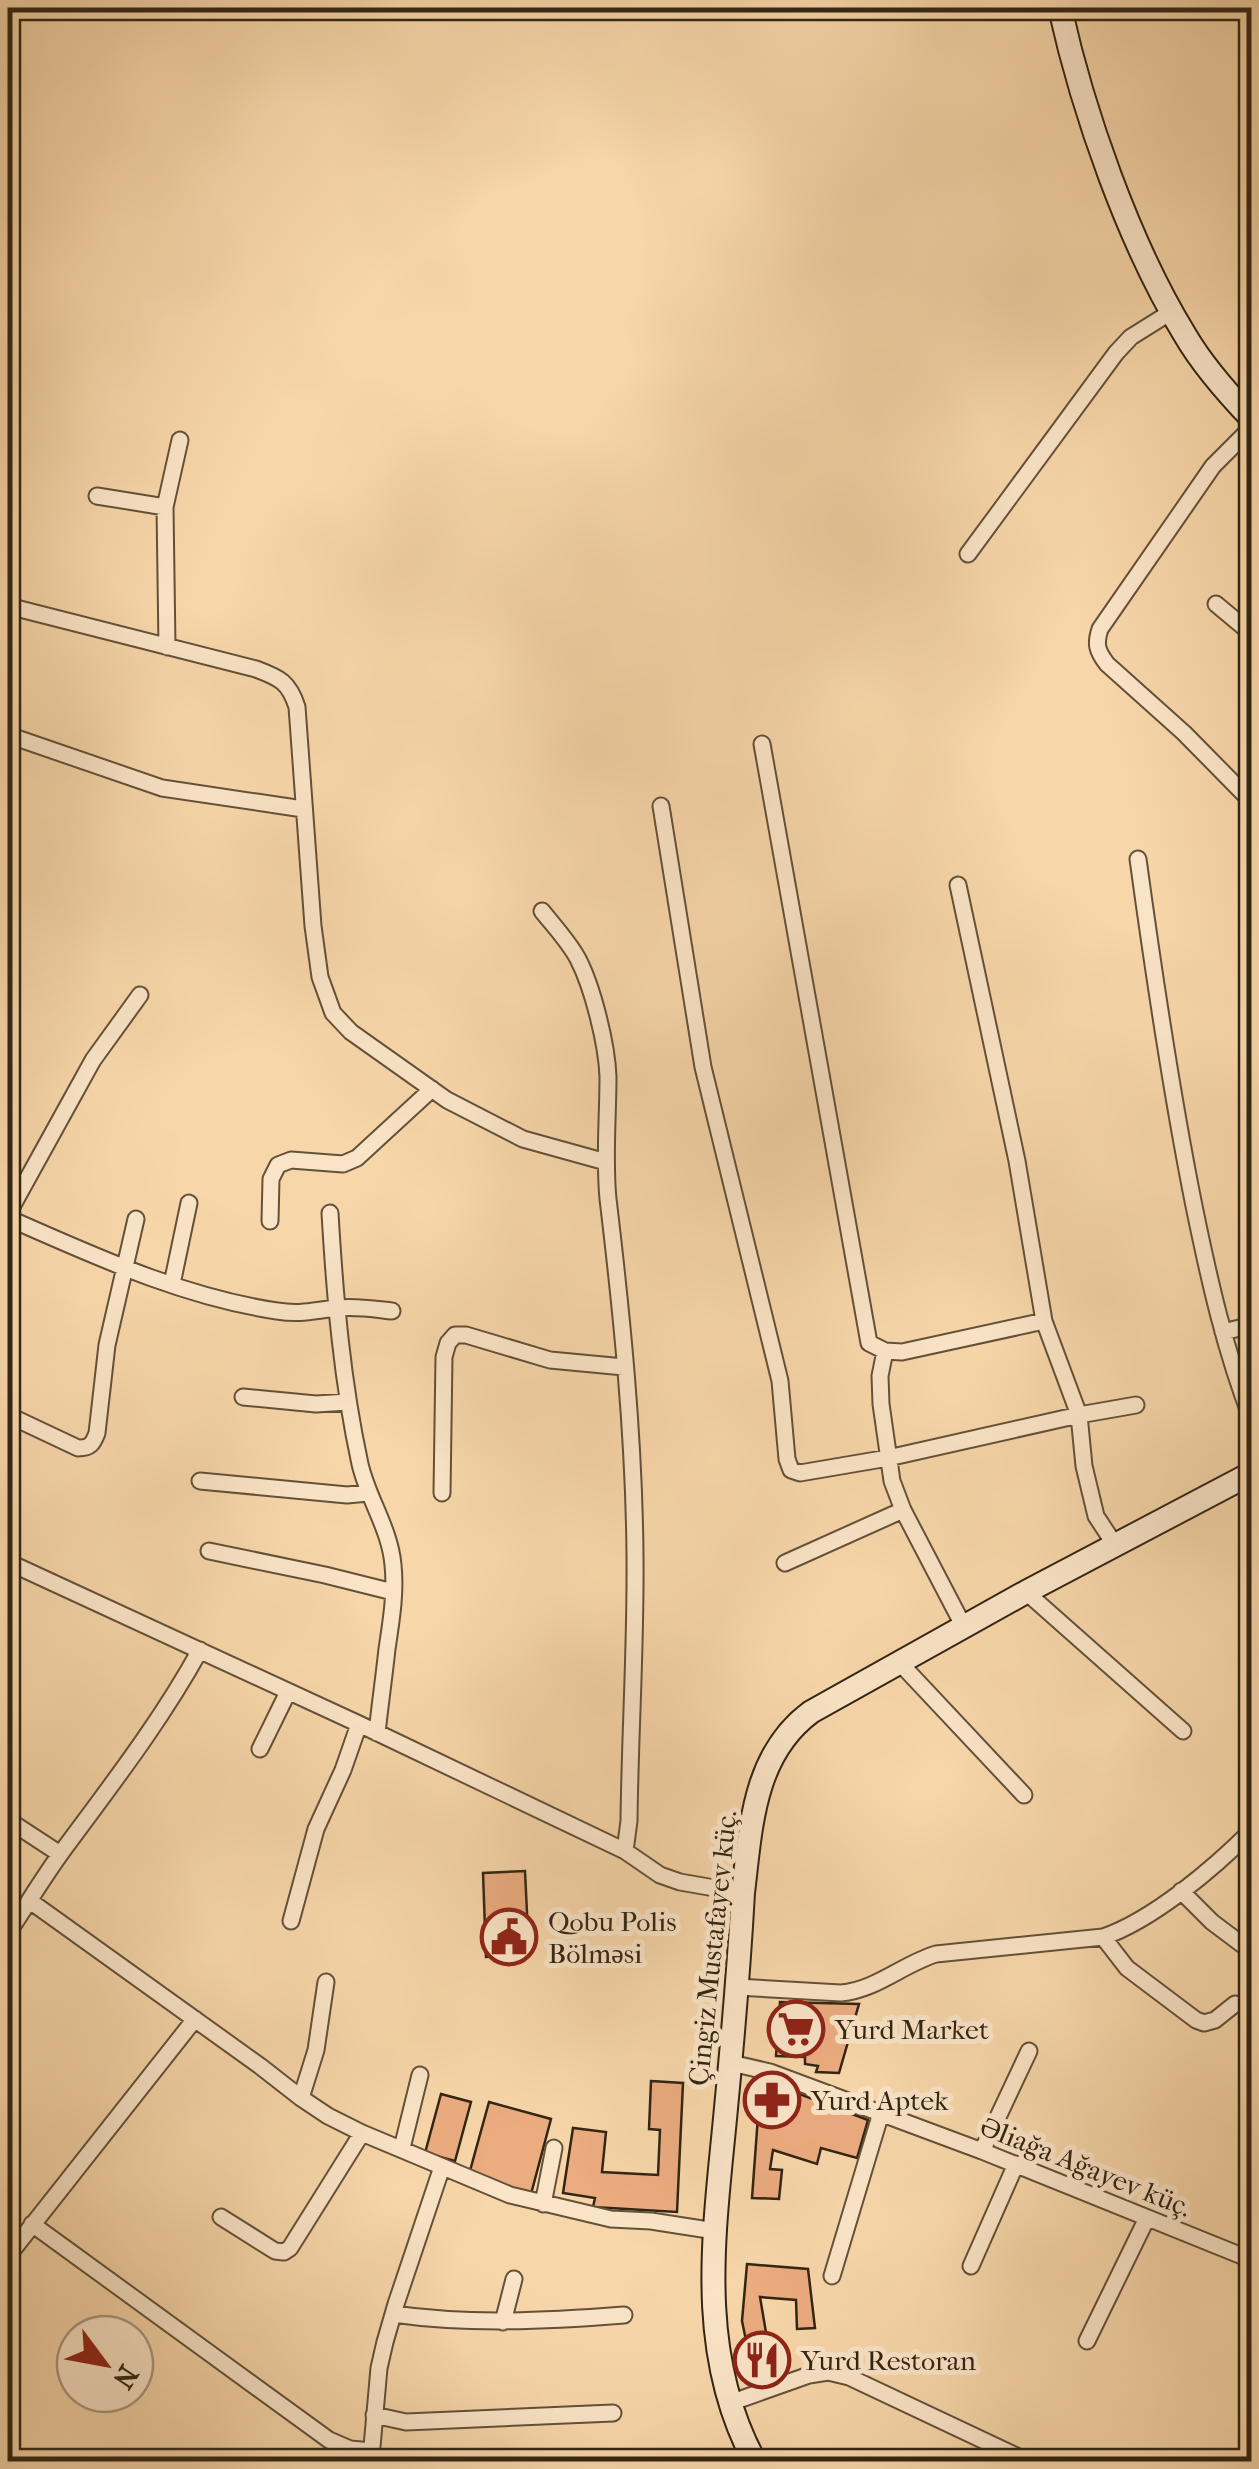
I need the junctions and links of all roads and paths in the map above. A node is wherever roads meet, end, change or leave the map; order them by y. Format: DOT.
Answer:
graph roads {
  1 [pos="1060,8"];
  2 [pos="1171,312"];
  3 [pos="1252,423"];
  4 [pos="180,440"];
  5 [pos="97,496"];
  6 [pos="165,507"];
  7 [pos="968,554"];
  8 [pos="1216,604"];
  9 [pos="8,606"];
  10 [pos="1252,634"];
  11 [pos="168,647"];
  12 [pos="8,735"];
  13 [pos="762,744"];
  14 [pos="1252,802"];
  15 [pos="661,806"];
  16 [pos="303,809"];
  17 [pos="1138,859"];
  18 [pos="958,885"];
  19 [pos="542,911"];
  20 [pos="140,995"];
  21 [pos="432,1089"];
  22 [pos="606,1162"];
  23 [pos="189,1202"];
  24 [pos="330,1213"];
  25 [pos="8,1216"];
  26 [pos="136,1219"];
  27 [pos="270,1221"];
  28 [pos="124,1268"];
  29 [pos="172,1284"];
  30 [pos="335,1308"];
  31 [pos="392,1311"];
  32 [pos="1044,1321"];
  33 [pos="1252,1325"];
  34 [pos="1222,1332"];
  35 [pos="885,1351"];
  36 [pos="624,1367"];
  37 [pos="243,1397"];
  38 [pos="348,1402"];
  39 [pos="1136,1405"];
  40 [pos="8,1415"];
  41 [pos="1078,1415"];
  42 [pos="1252,1420"];
  43 [pos="888,1458"];
  44 [pos="1252,1472"];
  45 [pos="200,1481"];
  46 [pos="368,1493"];
  47 [pos="442,1493"];
  48 [pos="903,1510"];
  49 [pos="1116,1545"];
  50 [pos="209,1552"];
  51 [pos="8,1562"];
  52 [pos="785,1563"];
  53 [pos="393,1592"];
  54 [pos="1026,1592"];
  55 [pos="964,1627"];
  56 [pos="200,1650"];
  57 [pos="899,1662"];
  58 [pos="288,1692"];
  59 [pos="359,1724"];
  60 [pos="1183,1731"];
  61 [pos="377,1733"];
  62 [pos="260,1748"];
  63 [pos="1024,1795"];
  64 [pos="8,1820"];
  65 [pos="1252,1830"];
  66 [pos="626,1851"];
  67 [pos="60,1854"];
  68 [pos="1182,1891"];
  69 [pos="743,1893"];
  70 [pos="30,1901"];
  71 [pos="291,1922"];
  72 [pos="8,1932"];
  73 [pos="1103,1936"];
  74 [pos="1252,1952"];
  75 [pos="326,1982"];
  76 [pos="737,1987"];
  77 [pos="1235,2004"];
  78 [pos="195,2019"];
  79 [pos="1030,2051"];
  80 [pos="730,2062"];
  81 [pos="420,2075"];
  82 [pos="301,2098"];
  83 [pos="881,2113"];
  84 [pos="362,2133"];
  85 [pos="402,2148"];
  86 [pos="554,2148"];
  87 [pos="982,2151"];
  88 [pos="1016,2164"];
  89 [pos="442,2167"];
  90 [pos="542,2204"];
  91 [pos="221,2217"];
  92 [pos="1148,2218"];
  93 [pos="32,2224"];
  94 [pos="715,2231"];
  95 [pos="8,2256"];
  96 [pos="1252,2260"];
  97 [pos="971,2266"];
  98 [pos="832,2276"];
  99 [pos="514,2279"];
  100 [pos="393,2314"];
  101 [pos="624,2315"];
  102 [pos="503,2322"];
  103 [pos="1088,2341"];
  104 [pos="730,2403"];
  105 [pos="613,2413"];
  106 [pos="374,2415"];
  107 [pos="371,2456"];
  108 [pos="755,2462"];
  109 [pos="1029,2462"];
  1 -- 2 [label="street"];
  2 -- 3 [label="street"];
  2 -- 7 [label="street"];
  3 -- 14 [label="street"];
  4 -- 6 [label="street"];
  5 -- 6 [label="street"];
  6 -- 11 [label="street"];
  8 -- 10 [label="street"];
  9 -- 11 [label="street"];
  11 -- 16 [label="street"];
  12 -- 16 [label="street"];
  13 -- 35 [label="street"];
  15 -- 43 [label="street"];
  16 -- 21 [label="street"];
  17 -- 34 [label="street"];
  18 -- 32 [label="street"];
  19 -- 22 [label="street"];
  20 -- 25 [label="street"];
  21 -- 22 [label="street"];
  21 -- 27 [label="street"];
  22 -- 36 [label="street"];
  23 -- 29 [label="street"];
  24 -- 30 [label="street"];
  25 -- 28 [label="street"];
  26 -- 28 [label="street"];
  28 -- 29 [label="street"];
  28 -- 40 [label="street"];
  29 -- 30 [label="street"];
  30 -- 31 [label="street"];
  30 -- 38 [label="street"];
  32 -- 35 [label="street"];
  32 -- 41 [label="street"];
  33 -- 34 [label="street"];
  34 -- 42 [label="street"];
  35 -- 43 [label="street"];
  36 -- 47 [label="street"];
  36 -- 66 [label="street"];
  37 -- 38 [label="street"];
  38 -- 46 [label="street"];
  39 -- 41 [label="street"];
  41 -- 43 [label="street"];
  41 -- 49 [label="street"];
  43 -- 48 [label="street"];
  44 -- 49 [label="street, Çingiz Mustafayev küç."];
  45 -- 46 [label="street"];
  46 -- 53 [label="street"];
  48 -- 52 [label="street"];
  48 -- 55 [label="street"];
  49 -- 54 [label="street, Çingiz Mustafayev küç."];
  50 -- 53 [label="street"];
  51 -- 56 [label="street"];
  53 -- 61 [label="street"];
  54 -- 55 [label="street, Çingiz Mustafayev küç."];
  54 -- 60 [label="street"];
  55 -- 57 [label="street, Çingiz Mustafayev küç."];
  56 -- 58 [label="street"];
  56 -- 67 [label="street"];
  57 -- 63 [label="street"];
  57 -- 69 [label="street, Çingiz Mustafayev küç."];
  58 -- 59 [label="street"];
  58 -- 62 [label="street"];
  59 -- 61 [label="street"];
  59 -- 71 [label="street"];
  61 -- 66 [label="street"];
  64 -- 67 [label="street"];
  65 -- 68 [label="street"];
  66 -- 69 [label="street"];
  67 -- 70 [label="street"];
  68 -- 73 [label="street"];
  68 -- 74 [label="street"];
  69 -- 76 [label="street, Çingiz Mustafayev küç."];
  70 -- 72 [label="street"];
  70 -- 78 [label="street"];
  73 -- 76 [label="street"];
  73 -- 77 [label="street"];
  75 -- 82 [label="street"];
  76 -- 80 [label="street, Çingiz Mustafayev küç."];
  78 -- 82 [label="street"];
  78 -- 93 [label="street"];
  79 -- 87 [label="street"];
  80 -- 83 [label="street, Əliağa Ağayev küç."];
  80 -- 94 [label="street, Çingiz Mustafayev küç."];
  81 -- 85 [label="street"];
  82 -- 84 [label="street"];
  83 -- 87 [label="street, Əliağa Ağayev küç."];
  83 -- 98 [label="street"];
  84 -- 85 [label="street"];
  84 -- 91 [label="street"];
  85 -- 89 [label="street"];
  86 -- 90 [label="street"];
  87 -- 88 [label="street, Əliağa Ağayev küç."];
  88 -- 92 [label="street, Əliağa Ağayev küç."];
  88 -- 97 [label="street"];
  89 -- 90 [label="street"];
  89 -- 100 [label="street"];
  90 -- 94 [label="street"];
  92 -- 96 [label="street, Əliağa Ağayev küç."];
  92 -- 103 [label="street"];
  93 -- 95 [label="street"];
  93 -- 107 [label="street"];
  94 -- 104 [label="street, Çingiz Mustafayev küç."];
  99 -- 102 [label="street"];
  100 -- 102 [label="street"];
  100 -- 106 [label="street"];
  101 -- 102 [label="street"];
  104 -- 108 [label="street, Çingiz Mustafayev küç."];
  104 -- 109 [label="street"];
  105 -- 106 [label="street"];
  106 -- 107 [label="street"];
}
